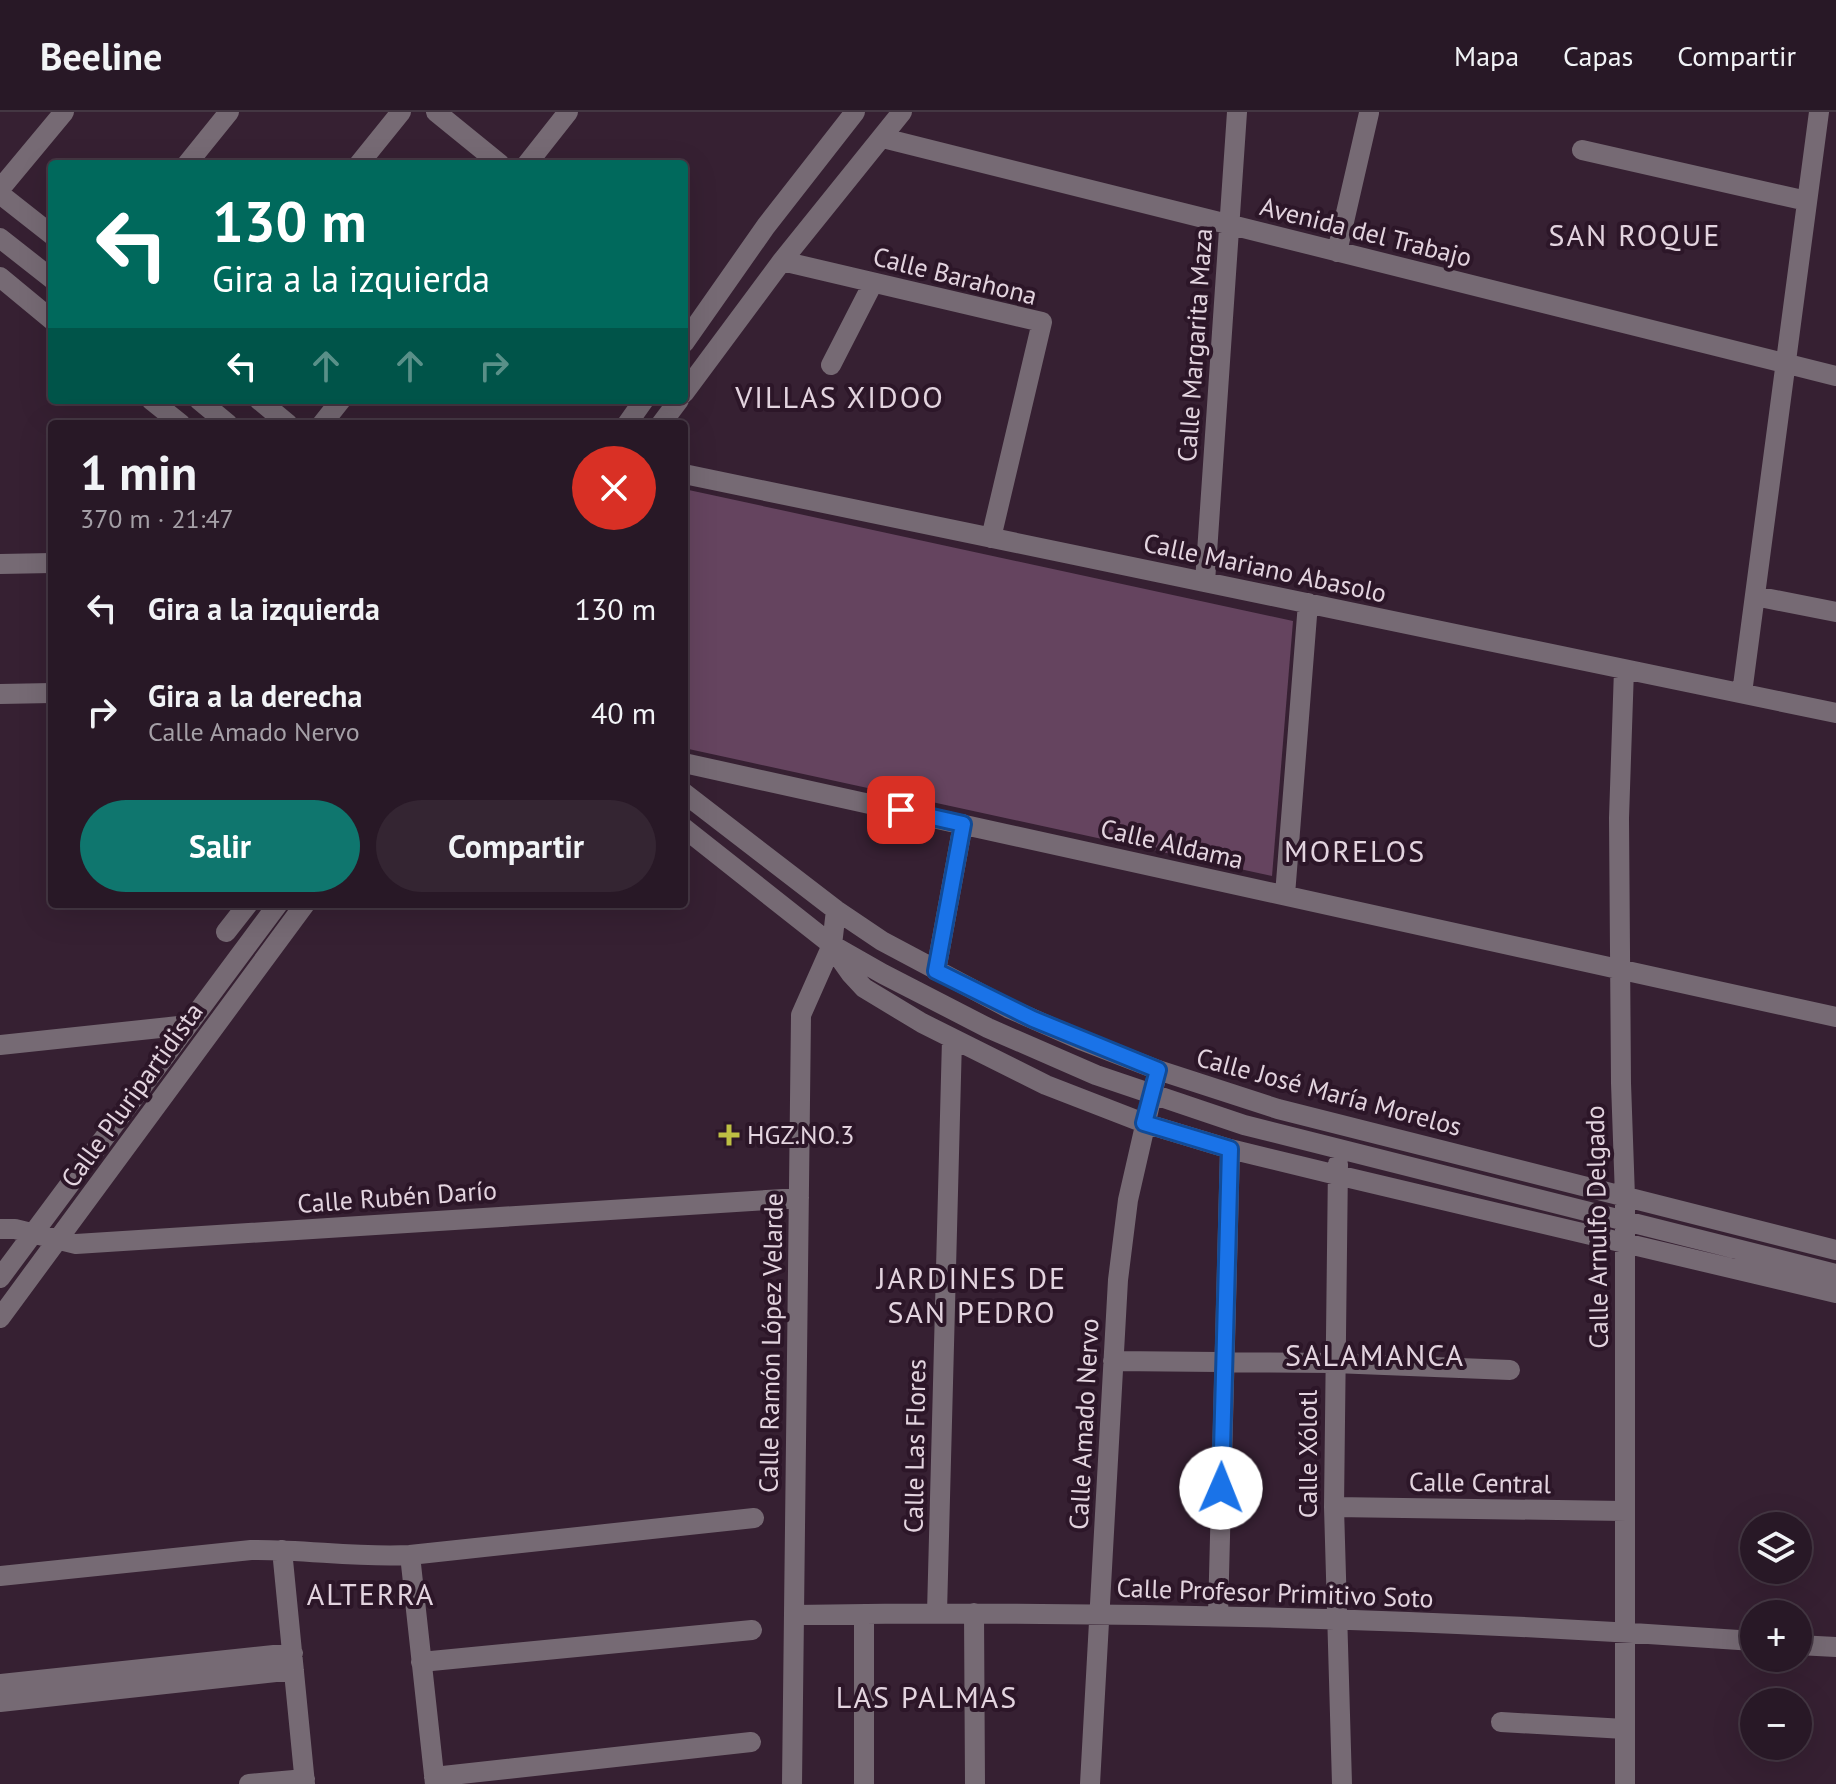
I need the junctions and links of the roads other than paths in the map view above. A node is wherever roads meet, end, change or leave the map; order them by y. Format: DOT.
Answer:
graph roads {
  1 [pos="64,112"];
  2 [pos="229,112"];
  3 [pos="401,112"];
  4 [pos="436,112"];
  5 [pos="568,112"];
  6 [pos="855,112"];
  7 [pos="902,112"];
  8 [pos="1237,112"];
  9 [pos="1819,112"];
  10 [pos="1369,113"];
  11 [pos="883,138"];
  12 [pos="1582,150"];
  13 [pos="190,160"];
  14 [pos="362,160"];
  15 [pos="495,160"];
  16 [pos="530,160"];
  17 [pos="0,191"];
  18 [pos="1807,201"];
  19 [pos="1229,225"];
  20 [pos="48,232"];
  21 [pos="0,238"];
  22 [pos="1337,252"];
  23 [pos="782,261"];
  24 [pos="48,276"];
  25 [pos="0,277"];
  26 [pos="873,283"];
  27 [pos="48,317"];
  28 [pos="688,337"];
  29 [pos="1786,363"];
  30 [pos="831,365"];
  31 [pos="1836,376"];
  32 [pos="688,388"];
  33 [pos="156,404"];
  34 [pos="204,404"];
  35 [pos="264,404"];
  36 [pos="338,404"];
  37 [pos="176,420"];
  38 [pos="223,420"];
  39 [pos="283,420"];
  40 [pos="325,420"];
  41 [pos="688,475"];
  42 [pos="991,538"];
  43 [pos="48,563"];
  44 [pos="0,564"];
  45 [pos="1205,582"];
  46 [pos="1755,596"];
  47 [pos="1308,603"];
  48 [pos="1836,612"];
  49 [pos="1624,669"];
  50 [pos="48,693"];
  51 [pos="1742,693"];
  52 [pos="0,694"];
  53 [pos="1836,713"];
  54 [pos="688,764"];
  55 [pos="688,796"];
  56 [pos="963,824"];
  57 [pos="688,831"];
  58 [pos="1285,895"];
  59 [pos="245,908"];
  60 [pos="275,908"];
  61 [pos="302,908"];
  62 [pos="836,910"];
  63 [pos="226,932"];
  64 [pos="832,946"];
  65 [pos="1620,969"];
  66 [pos="936,971"];
  67 [pos="1836,1017"];
  68 [pos="188,1025"];
  69 [pos="952,1039"];
  70 [pos="0,1045"];
  71 [pos="1158,1070"];
  72 [pos="1151,1095"];
  73 [pos="1144,1123"];
  74 [pos="1339,1125"];
  75 [pos="1230,1149"];
  76 [pos="1338,1150"];
  77 [pos="1337,1175"];
  78 [pos="1457,1180"];
  79 [pos="1625,1197"];
  80 [pos="799,1198"];
  81 [pos="1539,1200"];
  82 [pos="1452,1203"];
  83 [pos="1535,1222"];
  84 [pos="1625,1222"];
  85 [pos="0,1229"];
  86 [pos="33,1234"];
  87 [pos="1777,1235"];
  88 [pos="58,1239"];
  89 [pos="1625,1244"];
  90 [pos="1836,1250"];
  91 [pos="1768,1267"];
  92 [pos="1836,1274"];
  93 [pos="0,1278"];
  94 [pos="1836,1293"];
  95 [pos="0,1318"];
  96 [pos="1113,1361"];
  97 [pos="1225,1361"];
  98 [pos="1334,1363"];
  99 [pos="1510,1370"];
  100 [pos="1334,1507"];
  101 [pos="1625,1511"];
  102 [pos="754,1518"];
  103 [pos="282,1550"];
  104 [pos="410,1555"];
  105 [pos="0,1576"];
  106 [pos="937,1613"];
  107 [pos="974,1613"];
  108 [pos="864,1614"];
  109 [pos="1099,1614"];
  110 [pos="794,1615"];
  111 [pos="1218,1615"];
  112 [pos="1336,1619"];
  113 [pos="752,1630"];
  114 [pos="1625,1632"];
  115 [pos="1740,1640"];
  116 [pos="1812,1646"];
  117 [pos="1836,1647"];
  118 [pos="293,1661"];
  119 [pos="421,1662"];
  120 [pos="0,1684"];
  121 [pos="0,1702"];
  122 [pos="1501,1722"];
  123 [pos="1625,1729"];
  124 [pos="751,1742"];
  125 [pos="434,1780"];
  126 [pos="305,1781"];
  127 [pos="249,1784"];
  128 [pos="792,1784"];
  129 [pos="864,1784"];
  130 [pos="975,1784"];
  131 [pos="1090,1784"];
  132 [pos="1342,1784"];
  133 [pos="1625,1784"];
  1 -- 17 [label="street"];
  2 -- 13 [label="street"];
  3 -- 14 [label="street"];
  4 -- 15 [label="street"];
  5 -- 16 [label="street"];
  6 -- 28 [label="street"];
  7 -- 11 [label="street"];
  8 -- 19 [label="street, Calle Margarita Maza"];
  9 -- 18 [label="street"];
  10 -- 22 [label="street"];
  11 -- 19 [label="street, Avenida del Trabajo"];
  11 -- 23 [label="street"];
  12 -- 18 [label="street"];
  17 -- 20 [label="street"];
  18 -- 29 [label="street"];
  19 -- 22 [label="street, Avenida del Trabajo"];
  19 -- 45 [label="street, Calle Margarita Maza"];
  21 -- 24 [label="street"];
  22 -- 29 [label="street, Avenida del Trabajo"];
  23 -- 26 [label="street, Calle Barahona"];
  23 -- 32 [label="street"];
  25 -- 27 [label="street"];
  26 -- 30 [label="street"];
  26 -- 42 [label="street, Calle Barahona"];
  29 -- 31 [label="street, Avenida del Trabajo"];
  29 -- 46 [label="street"];
  33 -- 37 [label="street"];
  34 -- 38 [label="street"];
  35 -- 39 [label="street"];
  36 -- 40 [label="street"];
  41 -- 42 [label="street, Calle Mariano Abasolo"];
  42 -- 45 [label="street, Calle Mariano Abasolo"];
  43 -- 44 [label="street"];
  45 -- 47 [label="street, Calle Mariano Abasolo"];
  46 -- 48 [label="street"];
  46 -- 51 [label="street"];
  47 -- 49 [label="street, Calle Mariano Abasolo"];
  47 -- 58 [label="street"];
  49 -- 51 [label="street, Calle Mariano Abasolo"];
  49 -- 65 [label="street, Calle Arnulfo Delgado"];
  50 -- 52 [label="street"];
  51 -- 53 [label="street, Calle Mariano Abasolo"];
  54 -- 56 [label="street, Calle Aldama"];
  55 -- 62 [label="street, Calle José María Morelos"];
  56 -- 58 [label="street, Calle Aldama"];
  56 -- 66 [label="street"];
  57 -- 64 [label="street, Calle José María Morelos"];
  58 -- 65 [label="street, Calle Aldama"];
  59 -- 63 [label="street"];
  60 -- 68 [label="street, Calle Pluripartidista"];
  61 -- 88 [label="street, Calle Pluripartidista"];
  62 -- 64 [label="street, Calle Ramón López Velarde"];
  62 -- 66 [label="street, Calle José María Morelos"];
  64 -- 69 [label="street"];
  64 -- 72 [label="street, Calle José María Morelos"];
  64 -- 80 [label="street, Calle Ramón López Velarde"];
  65 -- 67 [label="street, Calle Aldama"];
  65 -- 79 [label="street, Calle Arnulfo Delgado"];
  66 -- 71 [label="street, Calle José María Morelos"];
  68 -- 70 [label="street, Calle Pluripartidista"];
  68 -- 86 [label="street, Calle Pluripartidista"];
  69 -- 73 [label="street"];
  69 -- 106 [label="street, Calle Las Flores"];
  71 -- 72 [label="street, Calle Amado Nervo"];
  71 -- 74 [label="street, Calle José María Morelos"];
  72 -- 73 [label="street, Calle Amado Nervo"];
  72 -- 76 [label="street, Calle José María Morelos"];
  73 -- 75 [label="street"];
  73 -- 96 [label="street, Calle Amado Nervo"];
  74 -- 76 [label="street, Calle Xólotl"];
  74 -- 79 [label="street, Calle José María Morelos"];
  75 -- 77 [label="street"];
  75 -- 97 [label="street"];
  76 -- 77 [label="street, Calle Xólotl"];
  76 -- 78 [label="street, Calle José María Morelos"];
  77 -- 82 [label="street"];
  77 -- 98 [label="street, Calle Xólotl"];
  78 -- 81 [label="street, Calle José María Morelos"];
  78 -- 82 [label="street"];
  79 -- 84 [label="street, Calle Arnulfo Delgado"];
  79 -- 87 [label="street, Calle José María Morelos"];
  80 -- 88 [label="street, Calle Rubén Darío"];
  80 -- 110 [label="street, Calle Ramón López Velarde"];
  81 -- 83 [label="street"];
  81 -- 84 [label="street, Calle José María Morelos"];
  82 -- 83 [label="street"];
  83 -- 89 [label="street"];
  84 -- 89 [label="street, Calle Arnulfo Delgado"];
  84 -- 91 [label="street, Calle José María Morelos"];
  85 -- 86 [label="street, Calle Rubén Darío"];
  86 -- 88 [label="street, Calle Rubén Darío"];
  86 -- 93 [label="street, Calle Pluripartidista"];
  87 -- 90 [label="street, Calle José María Morelos"];
  87 -- 91 [label="street"];
  88 -- 95 [label="street, Calle Pluripartidista"];
  89 -- 91 [label="street"];
  89 -- 101 [label="street, Calle Arnulfo Delgado"];
  91 -- 92 [label="street, Calle José María Morelos"];
  91 -- 94 [label="street"];
  96 -- 97 [label="street"];
  96 -- 109 [label="street, Calle Amado Nervo"];
  97 -- 98 [label="street"];
  97 -- 111 [label="street"];
  98 -- 99 [label="street"];
  98 -- 100 [label="street, Calle Xólotl"];
  100 -- 101 [label="street, Calle Central"];
  100 -- 112 [label="street, Calle Xólotl"];
  101 -- 114 [label="street, Calle Arnulfo Delgado"];
  102 -- 104 [label="street"];
  103 -- 104 [label="street"];
  103 -- 105 [label="street"];
  103 -- 118 [label="street"];
  104 -- 119 [label="street"];
  106 -- 107 [label="street, Calle Profesor Primitivo Soto"];
  106 -- 108 [label="street, Calle Profesor Primitivo Soto"];
  107 -- 109 [label="street, Calle Profesor Primitivo Soto"];
  107 -- 130 [label="street"];
  108 -- 110 [label="street, Calle Profesor Primitivo Soto"];
  108 -- 129 [label="street"];
  109 -- 111 [label="street, Calle Profesor Primitivo Soto"];
  109 -- 131 [label="street, Calle Amado Nervo"];
  110 -- 128 [label="street, Calle Ramón López Velarde"];
  111 -- 112 [label="street, Calle Profesor Primitivo Soto"];
  112 -- 114 [label="street, Calle Profesor Primitivo Soto"];
  112 -- 132 [label="street, Calle Xólotl"];
  113 -- 119 [label="street"];
  114 -- 115 [label="street, Calle Profesor Primitivo Soto"];
  114 -- 123 [label="street, Calle Arnulfo Delgado"];
  116 -- 117 [label="street"];
  118 -- 120 [label="street"];
  118 -- 121 [label="street"];
  118 -- 126 [label="street"];
  119 -- 125 [label="street"];
  122 -- 123 [label="street"];
  123 -- 133 [label="street, Calle Arnulfo Delgado"];
  124 -- 125 [label="street"];
  126 -- 127 [label="street"];
}
